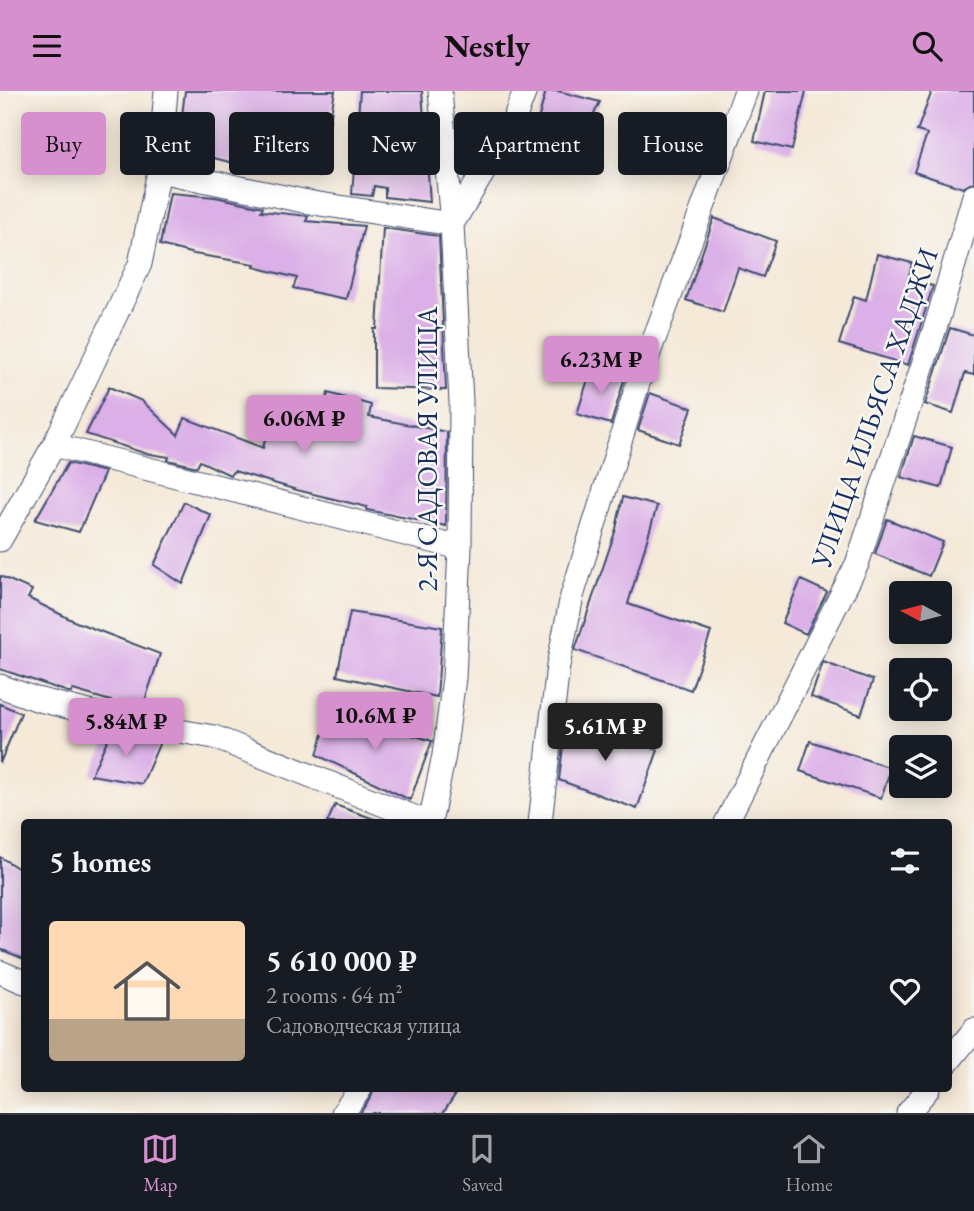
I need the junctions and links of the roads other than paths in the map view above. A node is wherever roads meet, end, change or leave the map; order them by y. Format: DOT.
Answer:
graph roads {
  1 [pos="166,91"];
  2 [pos="440,91"];
  3 [pos="525,91"];
  4 [pos="746,91"];
  5 [pos="164,112"];
  6 [pos="158,175"];
  7 [pos="178,175"];
  8 [pos="974,196"];
  9 [pos="452,224"];
  10 [pos="54,445"];
  11 [pos="0,540"];
  12 [pos="460,548"];
  13 [pos="0,686"];
  14 [pos="419,819"];
  15 [pos="430,819"];
  16 [pos="540,819"];
  17 [pos="728,819"];
  18 [pos="0,972"];
  19 [pos="21,981"];
  20 [pos="974,1030"];
  21 [pos="952,1057"];
  22 [pos="358,1092"];
  23 [pos="926,1092"];
  24 [pos="343,1113"];
  25 [pos="908,1113"];
  1 -- 5 [label="street"];
  2 -- 9 [label="street, 2-Я САДОВАЯ УЛИЦА"];
  3 -- 9 [label="street"];
  4 -- 16 [label="street"];
  6 -- 10 [label="street"];
  7 -- 9 [label="street"];
  8 -- 17 [label="street, УЛИЦА ИЛЬЯСА ХАДЖИ"];
  9 -- 12 [label="street, 2-Я САДОВАЯ УЛИЦА"];
  10 -- 11 [label="street"];
  10 -- 12 [label="street"];
  12 -- 15 [label="street, 2-Я САДОВАЯ УЛИЦА"];
  13 -- 14 [label="street"];
  18 -- 19 [label="street"];
  20 -- 21 [label="street"];
  22 -- 24 [label="street"];
  23 -- 25 [label="street"];
}
